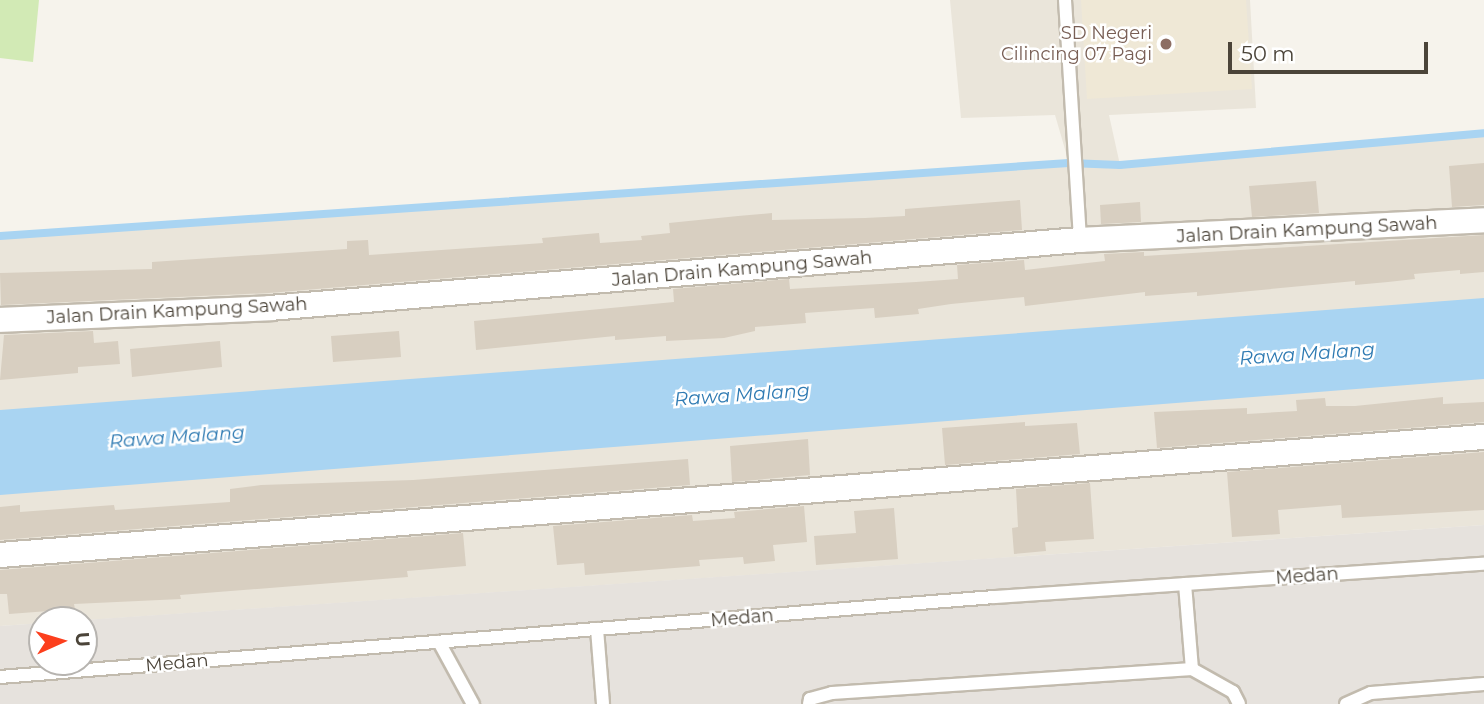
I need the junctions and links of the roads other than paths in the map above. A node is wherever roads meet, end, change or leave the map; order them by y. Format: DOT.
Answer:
graph roads {
  1 [pos="1065,0"];
  2 [pos="1484,220"];
  3 [pos="1080,240"];
  4 [pos="0,320"];
  5 [pos="1484,437"];
  6 [pos="0,555"];
  7 [pos="1484,564"];
  8 [pos="1185,584"];
  9 [pos="597,629"];
  10 [pos="439,642"];
  11 [pos="1192,669"];
  12 [pos="0,677"];
  13 [pos="1484,684"];
  14 [pos="471,704"];
  15 [pos="603,704"];
  16 [pos="809,704"];
  17 [pos="1239,704"];
  18 [pos="1346,704"];
  1 -- 3 [label="lane"];
  2 -- 3 [label="street, Jalan Drain Kampung Sawah"];
  3 -- 4 [label="street, Jalan Drain Kampung Sawah"];
  5 -- 6 [label="street"];
  7 -- 8 [label="lane, Medan"];
  8 -- 9 [label="lane, Medan"];
  8 -- 11 [label="lane"];
  9 -- 10 [label="lane, Medan"];
  9 -- 15 [label="lane"];
  10 -- 12 [label="lane, Medan"];
  10 -- 14 [label="lane"];
  11 -- 16 [label="lane"];
  11 -- 17 [label="lane"];
  13 -- 18 [label="lane"];
}
